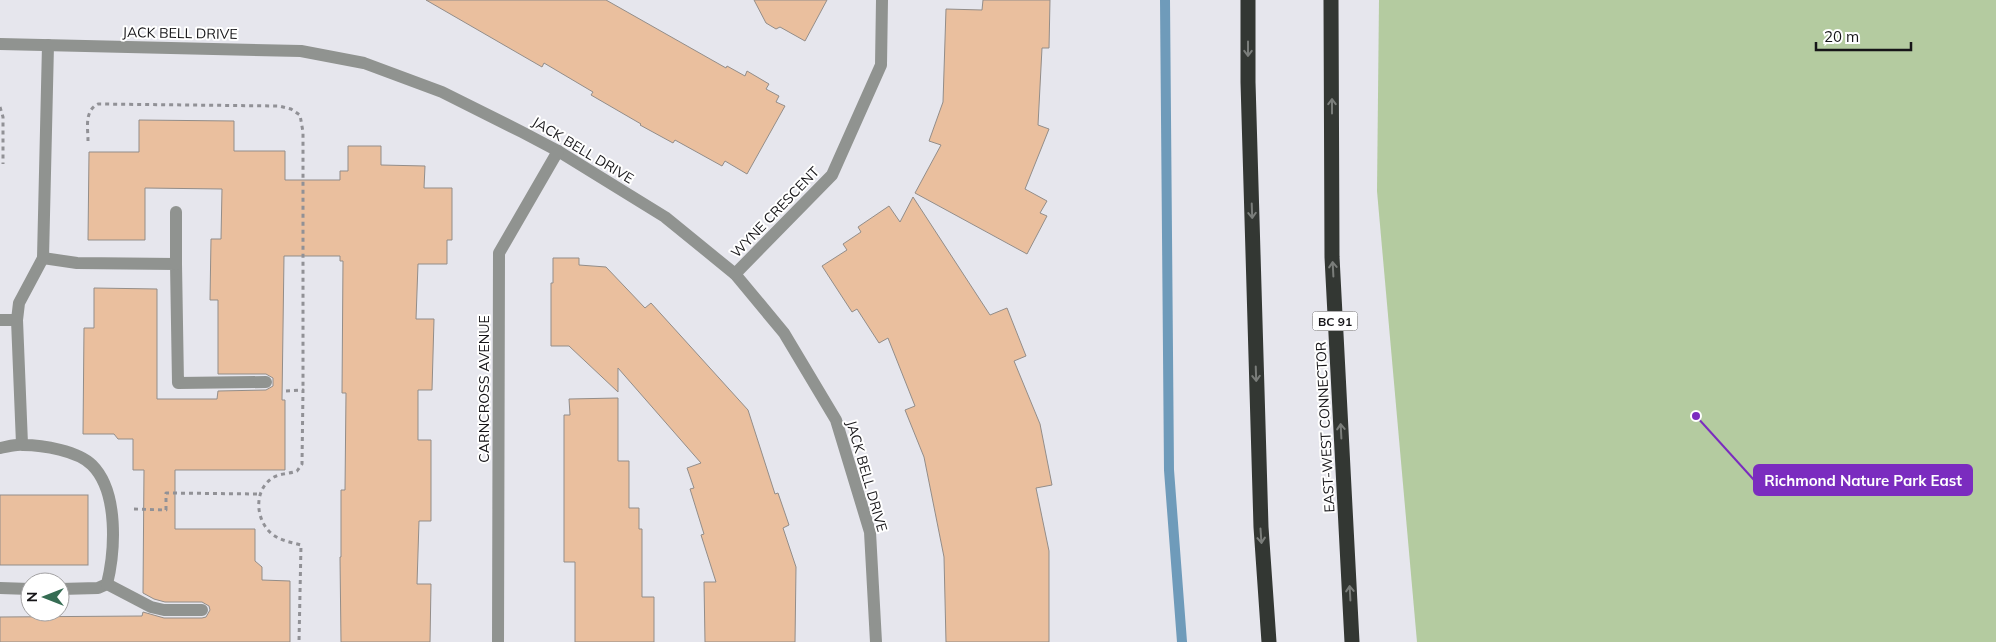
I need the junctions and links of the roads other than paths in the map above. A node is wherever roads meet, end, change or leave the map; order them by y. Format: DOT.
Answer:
graph roads {
  1 [pos="882,0"];
  2 [pos="1248,0"];
  3 [pos="1331,0"];
  4 [pos="0,44"];
  5 [pos="48,45"];
  6 [pos="558,151"];
  7 [pos="176,212"];
  8 [pos="44,258"];
  9 [pos="176,264"];
  10 [pos="735,274"];
  11 [pos="0,320"];
  12 [pos="17,320"];
  13 [pos="266,382"];
  14 [pos="22,444"];
  15 [pos="0,448"];
  16 [pos="107,584"];
  17 [pos="0,588"];
  18 [pos="20,589"];
  19 [pos="70,589"];
  20 [pos="202,610"];
  21 [pos="498,642"];
  22 [pos="876,642"];
  23 [pos="1270,642"];
  24 [pos="1352,642"];
  1 -- 10 [label="street, WYNE CRESCENT"];
  2 -- 23 [label="highway, one-way"];
  24 -- 3 [label="highway, EAST-WEST CONNECTOR / BC 91, one-way"];
  4 -- 5 [label="street, JACK BELL DRIVE"];
  5 -- 6 [label="street, JACK BELL DRIVE"];
  5 -- 8 [label="street"];
  6 -- 10 [label="street, JACK BELL DRIVE"];
  6 -- 21 [label="street, CARNCROSS AVENUE"];
  7 -- 9 [label="street"];
  8 -- 9 [label="street"];
  8 -- 12 [label="street"];
  9 -- 13 [label="street"];
  10 -- 22 [label="street, JACK BELL DRIVE"];
  11 -- 12 [label="street"];
  12 -- 14 [label="street"];
  14 -- 15 [label="street"];
  14 -- 16 [label="street"];
  16 -- 19 [label="street"];
  16 -- 20 [label="street"];
  17 -- 18 [label="street"];
}
